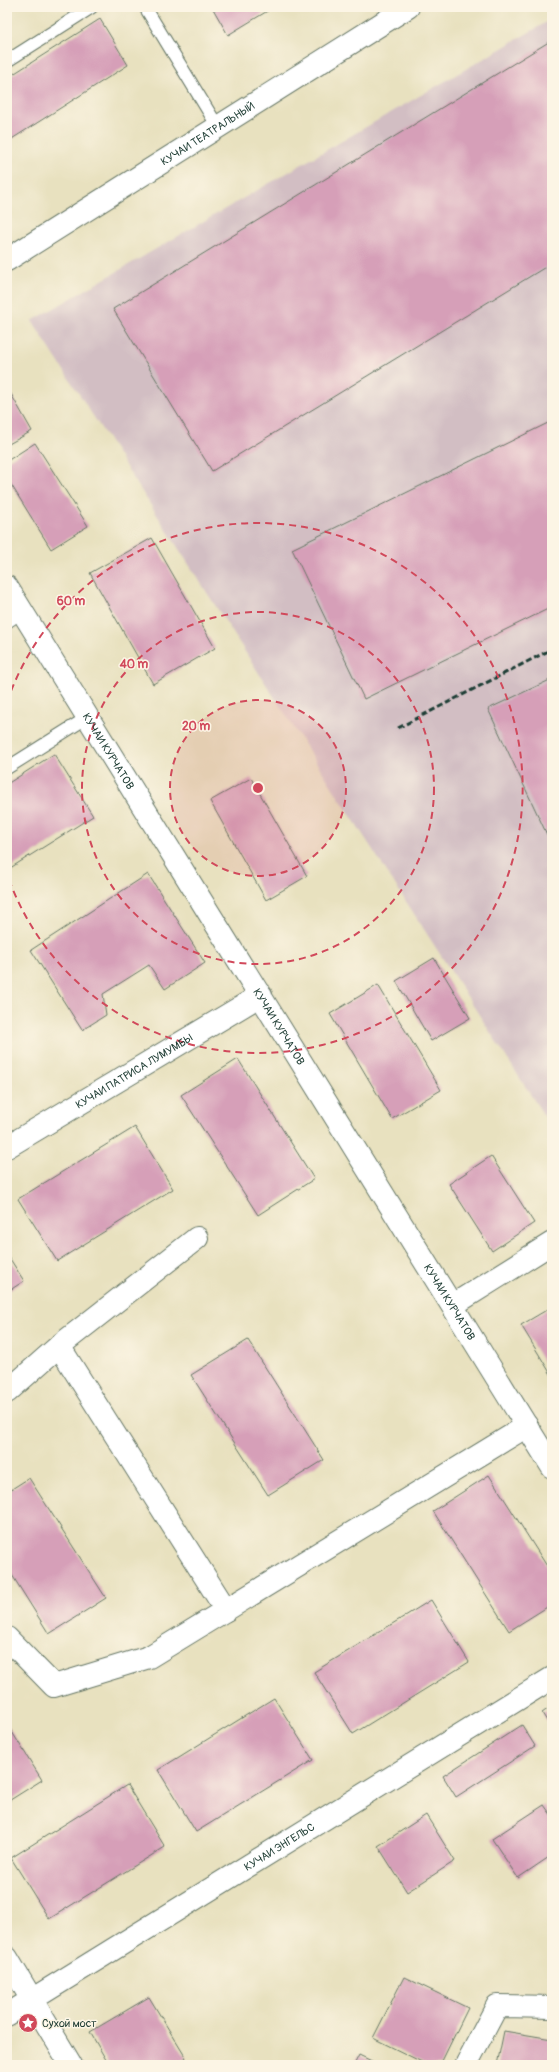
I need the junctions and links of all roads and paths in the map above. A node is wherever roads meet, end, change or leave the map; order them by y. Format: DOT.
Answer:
graph roads {
  1 [pos="92,7"];
  2 [pos="145,7"];
  3 [pos="408,7"];
  4 [pos="7,61"];
  5 [pos="218,127"];
  6 [pos="7,260"];
  7 [pos="7,587"];
  8 [pos="15,616"];
  9 [pos="88,716"];
  10 [pos="7,768"];
  11 [pos="261,996"];
  12 [pos="7,1146"];
  13 [pos="197,1238"];
  14 [pos="552,1243"];
  15 [pos="453,1305"];
  16 [pos="59,1346"];
  17 [pos="7,1392"];
  18 [pos="526,1426"];
  19 [pos="552,1467"];
  20 [pos="226,1610"];
  21 [pos="7,1638"];
  22 [pos="552,1678"];
  23 [pos="7,1958"];
  24 [pos="33,1999"];
  25 [pos="552,2007"];
  26 [pos="7,2015"];
  27 [pos="69,2064"];
  28 [pos="466,2065"];
  1 -- 4 [label="lane"];
  2 -- 5 [label="lane"];
  3 -- 5 [label="street, КУЧАИ ТЕАТРАЛЬНЫЙ"];
  5 -- 6 [label="street, КУЧАИ ТЕАТРАЛЬНЫЙ"];
  7 -- 8 [label="street, КУЧАИ КУРЧАТОВ"];
  8 -- 9 [label="street, КУЧАИ КУРЧАТОВ"];
  9 -- 10 [label="lane"];
  9 -- 11 [label="street, КУЧАИ КУРЧАТОВ"];
  11 -- 12 [label="street, КУЧАИ ПАТРИСА ЛУМУМБЫ"];
  11 -- 15 [label="street, КУЧАИ КУРЧАТОВ"];
  13 -- 16 [label="street"];
  14 -- 15 [label="street"];
  15 -- 18 [label="street, КУЧАИ КУРЧАТОВ"];
  16 -- 17 [label="street"];
  16 -- 20 [label="street"];
  18 -- 19 [label="street, КУЧАИ КУРЧАТОВ"];
  18 -- 20 [label="street"];
  20 -- 21 [label="street"];
  22 -- 24 [label="street, КУЧАИ ЭНГЕЛЬС"];
  23 -- 24 [label="street"];
  24 -- 26 [label="street, КУЧАИ ЭНГЕЛЬС"];
  24 -- 27 [label="street"];
  25 -- 28 [label="street"];
}
